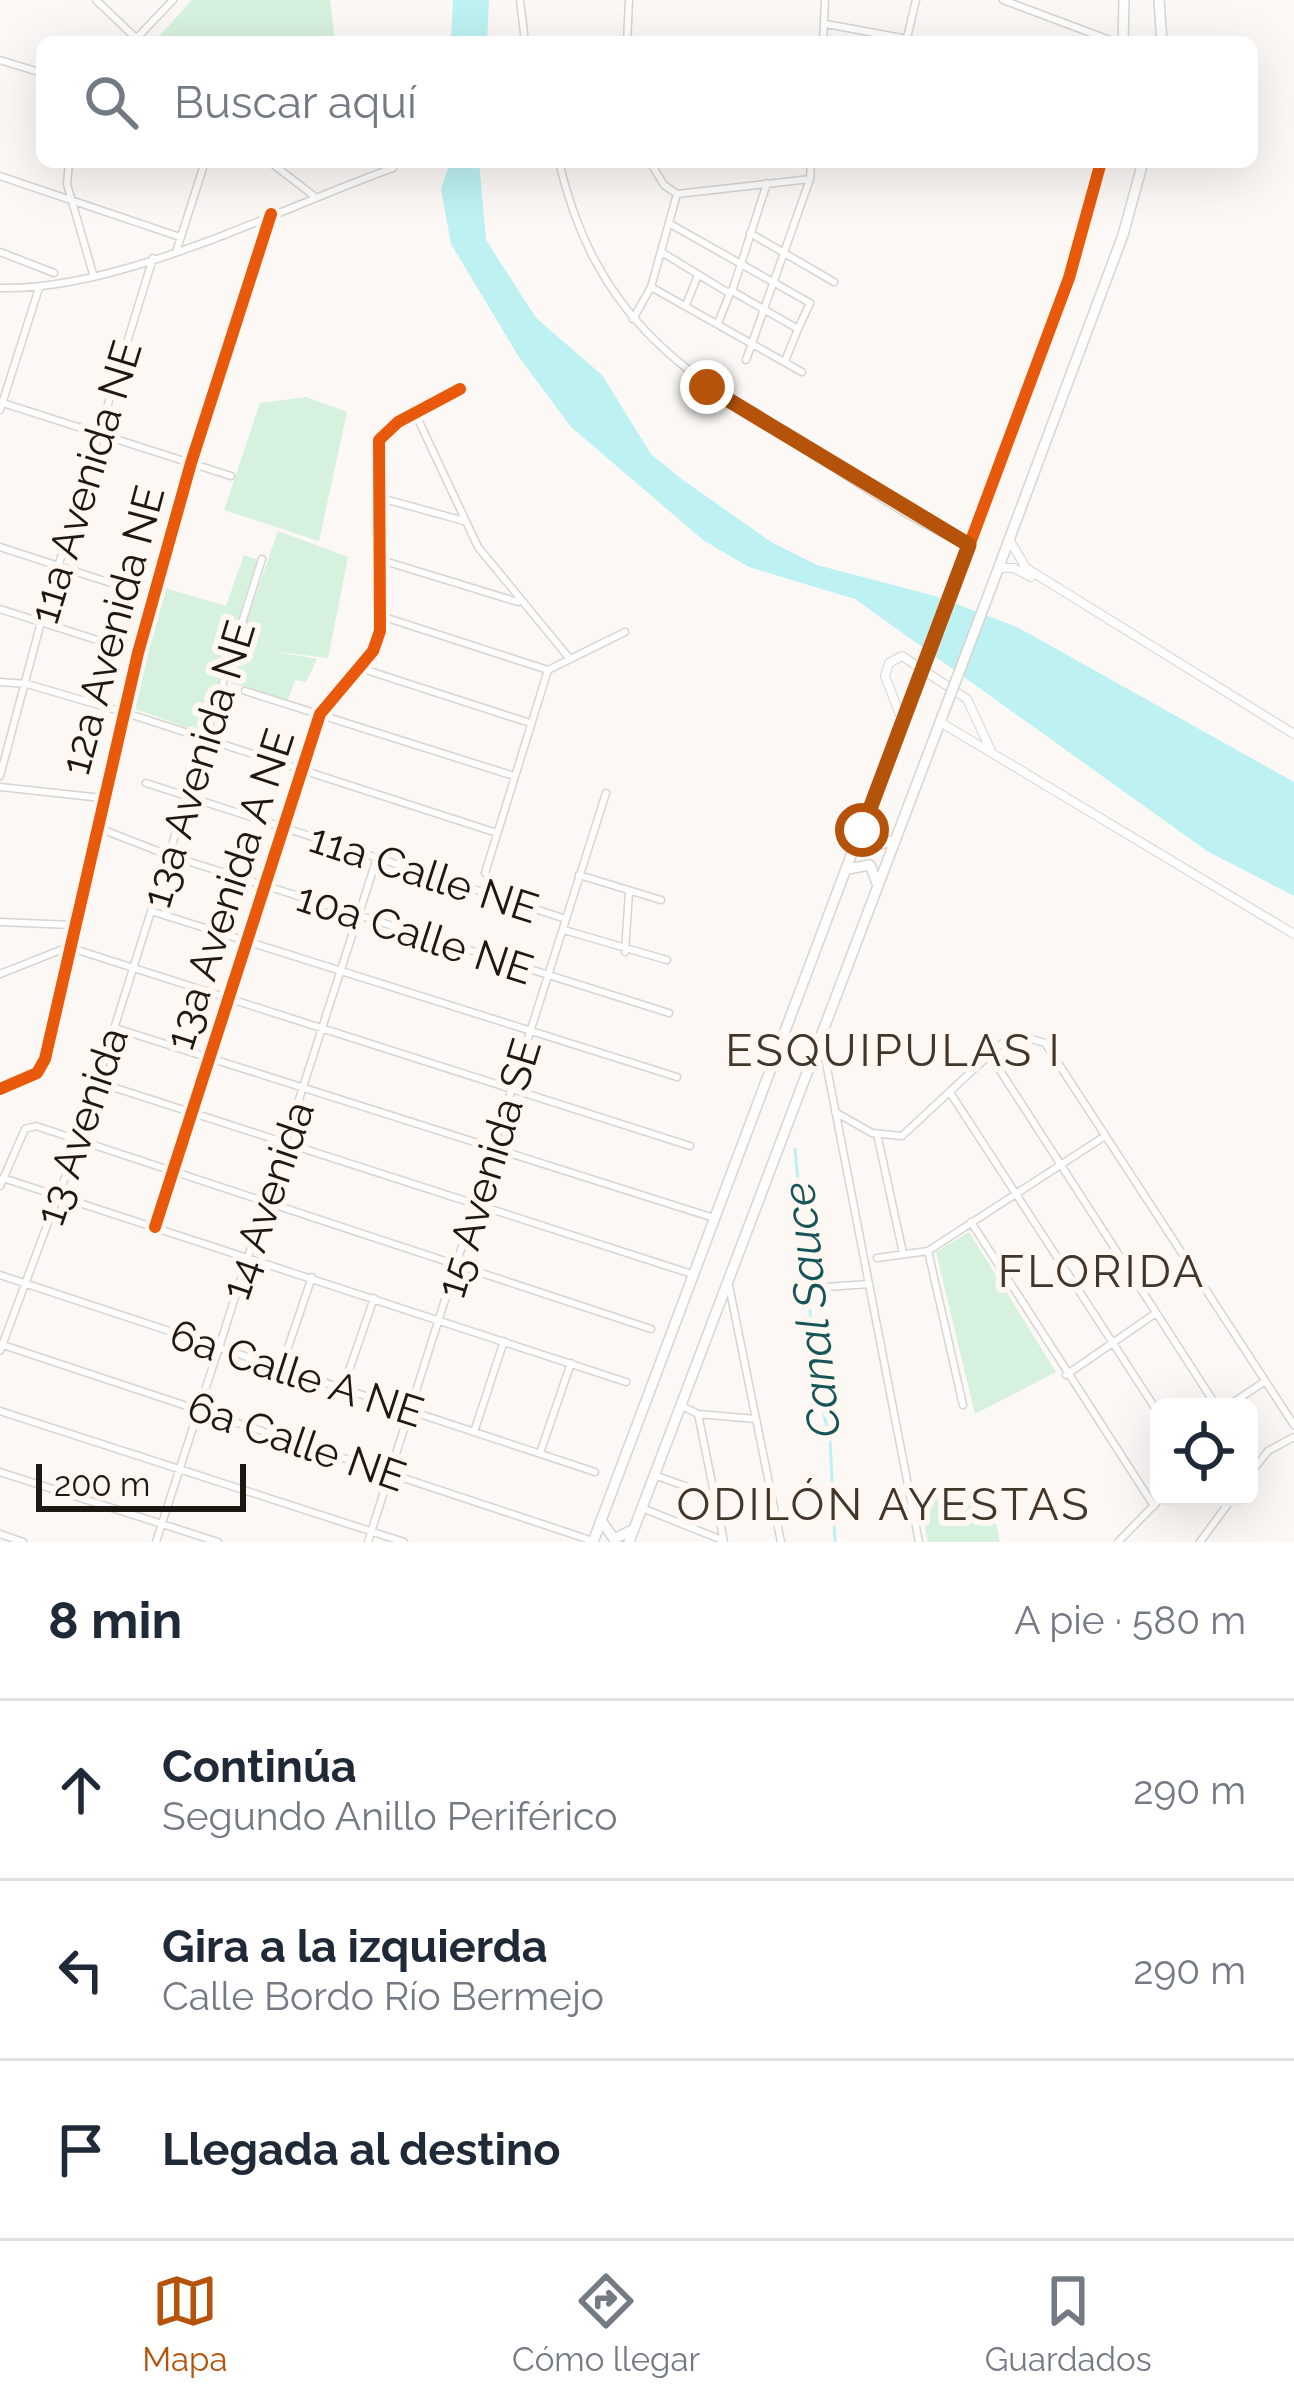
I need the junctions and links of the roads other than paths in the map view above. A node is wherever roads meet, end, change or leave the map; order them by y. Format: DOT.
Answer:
graph roads {
  1 [pos="96,0"];
  2 [pos="173,0"];
  3 [pos="520,0"];
  4 [pos="629,0"];
  5 [pos="825,0"];
  6 [pos="916,0"];
  7 [pos="1003,0"];
  8 [pos="1124,0"];
  9 [pos="1159,0"];
  10 [pos="826,24"];
  11 [pos="131,36"];
  12 [pos="141,36"];
  13 [pos="524,36"];
  14 [pos="628,36"];
  15 [pos="824,36"];
  16 [pos="886,36"];
  17 [pos="907,36"];
  18 [pos="1105,36"];
  19 [pos="1123,36"];
  20 [pos="1160,36"];
  21 [pos="0,60"];
  22 [pos="36,71"];
  23 [pos="69,168"];
  24 [pos="203,168"];
  25 [pos="278,168"];
  26 [pos="393,168"];
  27 [pos="562,168"];
  28 [pos="654,168"];
  29 [pos="811,168"];
  30 [pos="1099,168"];
  31 [pos="1141,168"];
  32 [pos="0,176"];
  33 [pos="810,179"];
  34 [pos="766,183"];
  35 [pos="677,194"];
  36 [pos="314,196"];
  37 [pos="70,198"];
  38 [pos="271,214"];
  39 [pos="672,225"];
  40 [pos="750,233"];
  41 [pos="180,237"];
  42 [pos="176,250"];
  43 [pos="0,252"];
  44 [pos="663,253"];
  45 [pos="782,253"];
  46 [pos="153,258"];
  47 [pos="741,264"];
  48 [pos="54,273"];
  49 [pos="94,274"];
  50 [pos="698,274"];
  51 [pos="773,281"];
  52 [pos="834,283"];
  53 [pos="651,287"];
  54 [pos="0,288"];
  55 [pos="39,288"];
  56 [pos="731,292"];
  57 [pos="686,305"];
  58 [pos="763,312"];
  59 [pos="633,319"];
  60 [pos="718,323"];
  61 [pos="798,329"];
  62 [pos="752,344"];
  63 [pos="746,360"];
  64 [pos="785,361"];
  65 [pos="802,373"];
  66 [pos="460,389"];
  67 [pos="1,405"];
  68 [pos="415,413"];
  69 [pos="98,434"];
  70 [pos="191,463"];
  71 [pos="231,476"];
  72 [pos="381,498"];
  73 [pos="464,521"];
  74 [pos="1010,541"];
  75 [pos="969,545"];
  76 [pos="0,547"];
  77 [pos="262,559"];
  78 [pos="378,559"];
  79 [pos="58,566"];
  80 [pos="999,568"];
  81 [pos="154,597"];
  82 [pos="519,603"];
  83 [pos="0,609"];
  84 [pos="381,616"];
  85 [pos="40,622"];
  86 [pos="625,632"];
  87 [pos="138,653"];
  88 [pos="571,659"];
  89 [pos="360,668"];
  90 [pos="548,670"];
  91 [pos="0,682"];
  92 [pos="27,684"];
  93 [pos="245,691"];
  94 [pos="123,712"];
  95 [pos="320,714"];
  96 [pos="902,721"];
  97 [pos="940,722"];
  98 [pos="530,723"];
  99 [pos="1294,736"];
  100 [pos="206,740"];
  101 [pos="992,752"];
  102 [pos="302,771"];
  103 [pos="0,776"];
  104 [pos="514,776"];
  105 [pos="146,783"];
  106 [pos="0,787"];
  107 [pos="606,793"];
  108 [pos="188,796"];
  109 [pos="102,798"];
  110 [pos="95,827"];
  111 [pos="283,827"];
  112 [pos="862,830"];
  113 [pos="497,833"];
  114 [pos="892,841"];
  115 [pos="168,855"];
  116 [pos="377,858"];
  117 [pos="847,870"];
  118 [pos="484,873"];
  119 [pos="579,875"];
  120 [pos="264,883"];
  121 [pos="877,883"];
  122 [pos="629,892"];
  123 [pos="661,900"];
  124 [pos="152,911"];
  125 [pos="359,914"];
  126 [pos="566,919"];
  127 [pos="0,922"];
  128 [pos="72,925"];
  129 [pos="563,930"];
  130 [pos="1294,934"];
  131 [pos="248,941"];
  132 [pos="68,947"];
  133 [pos="625,952"];
  134 [pos="667,960"];
  135 [pos="134,968"];
  136 [pos="342,970"];
  137 [pos="0,974"];
  138 [pos="548,976"];
  139 [pos="229,998"];
  140 [pos="669,1013"];
  141 [pos="115,1028"];
  142 [pos="324,1029"];
  143 [pos="530,1033"];
  144 [pos="821,1038"];
  145 [pos="990,1055"];
  146 [pos="209,1058"];
  147 [pos="677,1077"];
  148 [pos="97,1082"];
  149 [pos="305,1088"];
  150 [pos="0,1089"];
  151 [pos="513,1090"];
  152 [pos="951,1094"];
  153 [pos="835,1112"];
  154 [pos="192,1113"];
  155 [pos="877,1134"];
  156 [pos="1106,1136"];
  157 [pos="79,1139"];
  158 [pos="286,1143"];
  159 [pos="690,1147"];
  160 [pos="494,1148"];
  161 [pos="1060,1164"];
  162 [pos="174,1171"];
  163 [pos="1,1180"];
  164 [pos="1014,1193"];
  165 [pos="58,1198"];
  166 [pos="267,1202"];
  167 [pos="476,1204"];
  168 [pos="714,1218"];
  169 [pos="971,1222"];
  170 [pos="155,1227"];
  171 [pos="928,1251"];
  172 [pos="903,1253"];
  173 [pos="248,1256"];
  174 [pos="877,1258"];
  175 [pos="458,1265"];
  176 [pos="692,1274"];
  177 [pos="0,1275"];
  178 [pos="312,1277"];
  179 [pos="728,1279"];
  180 [pos="27,1284"];
  181 [pos="869,1284"];
  182 [pos="812,1288"];
  183 [pos="374,1298"];
  184 [pos="1156,1313"];
  185 [pos="440,1320"];
  186 [pos="651,1329"];
  187 [pos="505,1341"];
  188 [pos="1111,1344"];
  189 [pos="1,1346"];
  190 [pos="218,1347"];
  191 [pos="571,1364"];
  192 [pos="281,1368"];
  193 [pos="1066,1375"];
  194 [pos="626,1382"];
  195 [pos="1264,1382"];
  196 [pos="343,1388"];
  197 [pos="1211,1398"];
  198 [pos="1240,1398"];
  199 [pos="1150,1401"];
  200 [pos="680,1405"];
  201 [pos="963,1405"];
  202 [pos="199,1408"];
  203 [pos="0,1411"];
  204 [pos="410,1411"];
  205 [pos="698,1414"];
  206 [pos="756,1419"];
  207 [pos="1294,1425"];
  208 [pos="474,1432"];
  209 [pos="1294,1438"];
  210 [pos="540,1454"];
  211 [pos="1258,1464"];
  212 [pos="180,1468"];
  213 [pos="0,1472"];
  214 [pos="390,1472"];
  215 [pos="595,1472"];
  216 [pos="654,1474"];
  217 [pos="714,1497"];
  218 [pos="1150,1500"];
  219 [pos="1154,1506"];
  220 [pos="1226,1506"];
  221 [pos="642,1508"];
  222 [pos="604,1511"];
  223 [pos="162,1524"];
  224 [pos="636,1525"];
  225 [pos="371,1531"];
  226 [pos="0,1534"];
  227 [pos="593,1541"];
  228 [pos="723,1541"];
  229 [pos="23,1542"];
  230 [pos="156,1542"];
  231 [pos="218,1542"];
  232 [pos="368,1542"];
  233 [pos="404,1542"];
  234 [pos="629,1542"];
  235 [pos="781,1542"];
  236 [pos="919,1542"];
  237 [pos="1118,1542"];
  238 [pos="1200,1542"];
  1 -- 11 [label="street"];
  2 -- 12 [label="street"];
  3 -- 13 [label="street"];
  4 -- 14 [label="street"];
  5 -- 10 [label="street"];
  6 -- 17 [label="street"];
  7 -- 18 [label="street"];
  8 -- 19 [label="main road"];
  9 -- 20 [label="main road"];
  10 -- 15 [label="street"];
  10 -- 16 [label="street"];
  21 -- 22 [label="street"];
  23 -- 37 [label="street"];
  24 -- 41 [label="street"];
  25 -- 36 [label="street"];
  26 -- 36 [label="street"];
  27 -- 59 [label="street"];
  28 -- 35 [label="street"];
  29 -- 33 [label="street"];
  30 -- 75 [label="main road"];
  31 -- 74 [label="main road"];
  32 -- 37 [label="street"];
  33 -- 34 [label="street"];
  33 -- 45 [label="street"];
  34 -- 35 [label="street"];
  34 -- 40 [label="street"];
  35 -- 39 [label="street"];
  36 -- 38 [label="street"];
  37 -- 41 [label="street"];
  37 -- 49 [label="street"];
  38 -- 42 [label="street"];
  38 -- 70 [label="street, 12a Avenida NE"];
  39 -- 44 [label="street"];
  39 -- 47 [label="street"];
  40 -- 45 [label="street"];
  40 -- 47 [label="street"];
  41 -- 42 [label="street"];
  42 -- 46 [label="street"];
  43 -- 48 [label="street"];
  44 -- 50 [label="street"];
  44 -- 53 [label="street"];
  45 -- 51 [label="street"];
  45 -- 52 [label="street"];
  46 -- 49 [label="street"];
  46 -- 69 [label="street, 11a Avenida NE"];
  47 -- 51 [label="street"];
  47 -- 56 [label="street"];
  49 -- 55 [label="street"];
  50 -- 56 [label="street"];
  50 -- 57 [label="street"];
  51 -- 58 [label="street"];
  51 -- 61 [label="street"];
  53 -- 57 [label="street"];
  53 -- 59 [label="street"];
  54 -- 55 [label="street"];
  55 -- 67 [label="street"];
  56 -- 58 [label="street"];
  56 -- 60 [label="street"];
  57 -- 60 [label="street"];
  58 -- 61 [label="street"];
  58 -- 62 [label="street"];
  59 -- 75 [label="street"];
  60 -- 62 [label="street"];
  61 -- 64 [label="street"];
  62 -- 63 [label="street"];
  62 -- 64 [label="street"];
  64 -- 65 [label="street"];
  66 -- 68 [label="street"];
  67 -- 69 [label="street"];
  68 -- 72 [label="street, 13a Avenida A NE"];
  68 -- 73 [label="street"];
  69 -- 70 [label="street"];
  69 -- 79 [label="street, 11a Avenida NE"];
  70 -- 71 [label="street"];
  70 -- 81 [label="street, 12a Avenida NE"];
  72 -- 73 [label="street"];
  72 -- 78 [label="street, 13a Avenida A NE"];
  73 -- 82 [label="street"];
  74 -- 80 [label="main road"];
  74 -- 99 [label="main road"];
  75 -- 96 [label="main road, bridge"];
  76 -- 79 [label="street"];
  77 -- 100 [label="street, 13a Avenida NE"];
  78 -- 82 [label="street"];
  78 -- 84 [label="street, 13a Avenida A NE"];
  79 -- 81 [label="street"];
  79 -- 85 [label="street, 11a Avenida NE"];
  80 -- 97 [label="main road, bridge"];
  80 -- 99 [label="main road"];
  81 -- 87 [label="street, 12a Avenida NE"];
  82 -- 88 [label="street"];
  83 -- 85 [label="street"];
  84 -- 89 [label="street, 13a Avenida A NE"];
  84 -- 90 [label="street"];
  85 -- 87 [label="street"];
  85 -- 92 [label="street, 11a Avenida NE"];
  86 -- 88 [label="street"];
  87 -- 94 [label="street, 12a Avenida NE"];
  88 -- 90 [label="street"];
  89 -- 95 [label="street, 13a Avenida A NE"];
  89 -- 98 [label="street"];
  90 -- 98 [label="street"];
  91 -- 92 [label="street"];
  92 -- 94 [label="street"];
  92 -- 103 [label="street, 11a Avenida NE"];
  93 -- 95 [label="street"];
  94 -- 100 [label="street"];
  94 -- 109 [label="street, 12a Avenida NE"];
  95 -- 102 [label="street, 13a Avenida A NE"];
  95 -- 104 [label="street"];
  96 -- 101 [label="main road"];
  96 -- 112 [label="main road"];
  97 -- 101 [label="main road"];
  97 -- 114 [label="main road"];
  98 -- 104 [label="street"];
  100 -- 102 [label="street"];
  100 -- 108 [label="street, 13a Avenida NE"];
  101 -- 130 [label="main road"];
  102 -- 111 [label="street, 13a Avenida A NE"];
  102 -- 113 [label="street"];
  104 -- 113 [label="street"];
  105 -- 108 [label="street, 11a Calle NE"];
  106 -- 109 [label="street"];
  107 -- 119 [label="street, 15 Avenida SE"];
  108 -- 111 [label="street, 11a Calle NE"];
  108 -- 115 [label="street, 13a Avenida NE"];
  109 -- 110 [label="street, 12a Avenida NE"];
  110 -- 115 [label="street, 10a Calle NE"];
  110 -- 128 [label="street, 12a Avenida NE"];
  111 -- 116 [label="street, 11a Calle NE"];
  111 -- 120 [label="street, 13a Avenida A NE"];
  112 -- 114 [label="main road"];
  112 -- 117 [label="main road"];
  113 -- 118 [label="street"];
  114 -- 121 [label="main road"];
  115 -- 120 [label="street, 10a Calle NE"];
  115 -- 124 [label="street, 13a Avenida NE"];
  116 -- 125 [label="street, 14 Avenida"];
  116 -- 126 [label="street, 11a Calle NE"];
  117 -- 121 [label="main road"];
  117 -- 168 [label="main road"];
  119 -- 122 [label="street"];
  119 -- 126 [label="street, 15 Avenida SE"];
  120 -- 125 [label="street, 10a Calle NE"];
  120 -- 131 [label="street, 13a Avenida A NE"];
  121 -- 144 [label="main road"];
  122 -- 123 [label="street"];
  122 -- 133 [label="street"];
  124 -- 131 [label="street"];
  124 -- 135 [label="street, 13a Avenida NE"];
  125 -- 136 [label="street, 14 Avenida"];
  125 -- 138 [label="street, 10a Calle NE"];
  126 -- 129 [label="street, 15 Avenida SE"];
  127 -- 128 [label="street"];
  128 -- 132 [label="street, 12a Avenida NE"];
  129 -- 133 [label="street, 11a Calle NE"];
  129 -- 138 [label="street, 15 Avenida SE"];
  131 -- 136 [label="street"];
  131 -- 139 [label="street, 13a Avenida A NE"];
  132 -- 135 [label="street"];
  132 -- 137 [label="street"];
  132 -- 150 [label="street, 12a Avenida NE"];
  133 -- 134 [label="street, 11a Calle NE"];
  135 -- 139 [label="street"];
  135 -- 141 [label="street, 13 Avenida"];
  136 -- 142 [label="street, 14 Avenida"];
  136 -- 143 [label="street"];
  138 -- 140 [label="street, 10a Calle NE"];
  138 -- 143 [label="street, 15 Avenida SE"];
  139 -- 142 [label="street"];
  139 -- 146 [label="street, 13a Avenida A NE"];
  141 -- 146 [label="street"];
  141 -- 148 [label="street, 13 Avenida"];
  142 -- 149 [label="street, 14 Avenida"];
  142 -- 151 [label="street"];
  143 -- 147 [label="street"];
  143 -- 151 [label="street, 15 Avenida SE"];
  144 -- 153 [label="street"];
  144 -- 179 [label="main road"];
  145 -- 152 [label="street"];
  145 -- 156 [label="street"];
  145 -- 161 [label="street"];
  146 -- 149 [label="street"];
  146 -- 154 [label="street, 13a Avenida A NE"];
  148 -- 154 [label="street"];
  148 -- 157 [label="street, 13 Avenida"];
  149 -- 158 [label="street, 14 Avenida"];
  149 -- 160 [label="street"];
  151 -- 159 [label="street"];
  151 -- 160 [label="street, 15 Avenida SE"];
  152 -- 155 [label="street"];
  152 -- 164 [label="street"];
  153 -- 155 [label="street"];
  153 -- 181 [label="street"];
  154 -- 158 [label="street"];
  154 -- 162 [label="street, 13a Avenida A NE"];
  155 -- 172 [label="street"];
  156 -- 161 [label="street"];
  156 -- 195 [label="street"];
  157 -- 162 [label="street"];
  157 -- 163 [label="street"];
  157 -- 165 [label="street, 13 Avenida"];
  158 -- 166 [label="street, 14 Avenida"];
  158 -- 167 [label="street"];
  160 -- 167 [label="street, 15 Avenida SE"];
  160 -- 168 [label="street"];
  161 -- 164 [label="street"];
  161 -- 184 [label="street"];
  162 -- 166 [label="street"];
  162 -- 170 [label="street, 13a Avenida A NE"];
  163 -- 165 [label="street"];
  164 -- 169 [label="street"];
  164 -- 188 [label="street"];
  165 -- 170 [label="street"];
  165 -- 180 [label="street, 13 Avenida"];
  166 -- 173 [label="street, 14 Avenida"];
  166 -- 175 [label="street"];
  167 -- 175 [label="street, 15 Avenida SE"];
  167 -- 176 [label="street"];
  168 -- 176 [label="main road"];
  169 -- 171 [label="street"];
  169 -- 193 [label="street"];
  170 -- 173 [label="street"];
  171 -- 172 [label="street"];
  171 -- 201 [label="street"];
  172 -- 174 [label="street"];
  173 -- 178 [label="street"];
  173 -- 190 [label="street, 14 Avenida"];
  175 -- 185 [label="street, 15 Avenida SE"];
  175 -- 186 [label="street"];
  176 -- 222 [label="main road"];
  177 -- 180 [label="street, 6a Calle A NE"];
  178 -- 183 [label="street"];
  178 -- 192 [label="street"];
  179 -- 200 [label="main road"];
  179 -- 206 [label="street"];
  180 -- 189 [label="street, 13 Avenida"];
  180 -- 190 [label="street, 6a Calle A NE"];
  181 -- 182 [label="street"];
  181 -- 236 [label="street"];
  183 -- 185 [label="street"];
  183 -- 196 [label="street"];
  184 -- 188 [label="street"];
  184 -- 197 [label="street"];
  185 -- 187 [label="street"];
  185 -- 204 [label="street, 15 Avenida SE"];
  187 -- 191 [label="street"];
  187 -- 208 [label="street"];
  188 -- 193 [label="street"];
  188 -- 199 [label="street"];
  189 -- 202 [label="street, 6a Calle NE"];
  190 -- 192 [label="street, 6a Calle A NE"];
  190 -- 202 [label="street, 14 Avenida"];
  191 -- 194 [label="street"];
  191 -- 210 [label="street"];
  192 -- 196 [label="street, 6a Calle A NE"];
  193 -- 218 [label="street"];
  195 -- 198 [label="street"];
  195 -- 207 [label="street"];
  196 -- 204 [label="street, 6a Calle A NE"];
  200 -- 205 [label="street"];
  200 -- 216 [label="main road"];
  202 -- 212 [label="street, 14 Avenida"];
  202 -- 214 [label="street, 6a Calle NE"];
  203 -- 212 [label="street"];
  204 -- 208 [label="street, 6a Calle A NE"];
  204 -- 214 [label="street, 15 Avenida SE"];
  205 -- 206 [label="street"];
  205 -- 217 [label="street"];
  206 -- 235 [label="street"];
  208 -- 210 [label="street, 6a Calle A NE"];
  209 -- 211 [label="street"];
  210 -- 215 [label="street, 6a Calle A NE"];
  212 -- 223 [label="street, 14 Avenida"];
  212 -- 225 [label="street"];
  213 -- 223 [label="street"];
  214 -- 225 [label="street, 15 Avenida SE"];
  214 -- 227 [label="street, 6a Calle NE"];
  216 -- 217 [label="street"];
  216 -- 221 [label="main road"];
  217 -- 228 [label="street"];
  219 -- 237 [label="street"];
  220 -- 238 [label="street"];
  221 -- 224 [label="main road"];
  221 -- 228 [label="street"];
  222 -- 224 [label="main road"];
  222 -- 227 [label="main road"];
  223 -- 230 [label="street, 14 Avenida"];
  223 -- 231 [label="street"];
  224 -- 234 [label="main road"];
  225 -- 232 [label="street, 15 Avenida SE"];
  225 -- 233 [label="street"];
  226 -- 229 [label="street"];
}
